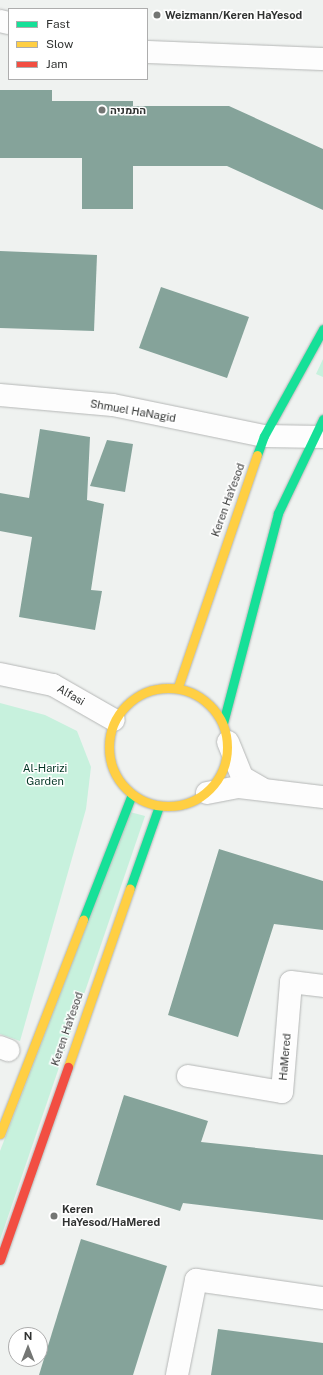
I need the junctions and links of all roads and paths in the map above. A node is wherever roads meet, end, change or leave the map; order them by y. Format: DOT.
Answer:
graph roads {
  1 [pos="148,52"];
  2 [pos="323,59"];
  3 [pos="323,329"];
  4 [pos="0,395"];
  5 [pos="323,419"];
  6 [pos="264,436"];
  7 [pos="318,438"];
  8 [pos="0,674"];
  9 [pos="178,687"];
  10 [pos="114,720"];
  11 [pos="226,733"];
  12 [pos="261,788"];
  13 [pos="207,793"];
  14 [pos="132,794"];
  15 [pos="323,797"];
  16 [pos="159,806"];
  17 [pos="323,986"];
  18 [pos="188,1076"];
  19 [pos="0,1134"];
  20 [pos="0,1260"];
  21 [pos="323,1298"];
  22 [pos="177,1375"];
  1 -- 2 [label="street"];
  3 -- 6 [label="street, Keren HaYesod"];
  4 -- 6 [label="street, Shmuel HaNagid"];
  5 -- 7 [label="street"];
  6 -- 7 [label="street, Shmuel HaNagid"];
  6 -- 9 [label="street, Keren HaYesod"];
  7 -- 11 [label="street"];
  8 -- 10 [label="street, Alfasi"];
  9 -- 10 [label="street"];
  9 -- 11 [label="street"];
  10 -- 14 [label="street"];
  11 -- 12 [label="street"];
  11 -- 13 [label="street"];
  12 -- 13 [label="street"];
  12 -- 15 [label="street"];
  13 -- 16 [label="street"];
  14 -- 16 [label="street"];
  14 -- 19 [label="street"];
  16 -- 20 [label="street, Keren HaYesod"];
  17 -- 18 [label="street, HaMered"];
  21 -- 22 [label="street"];
}
